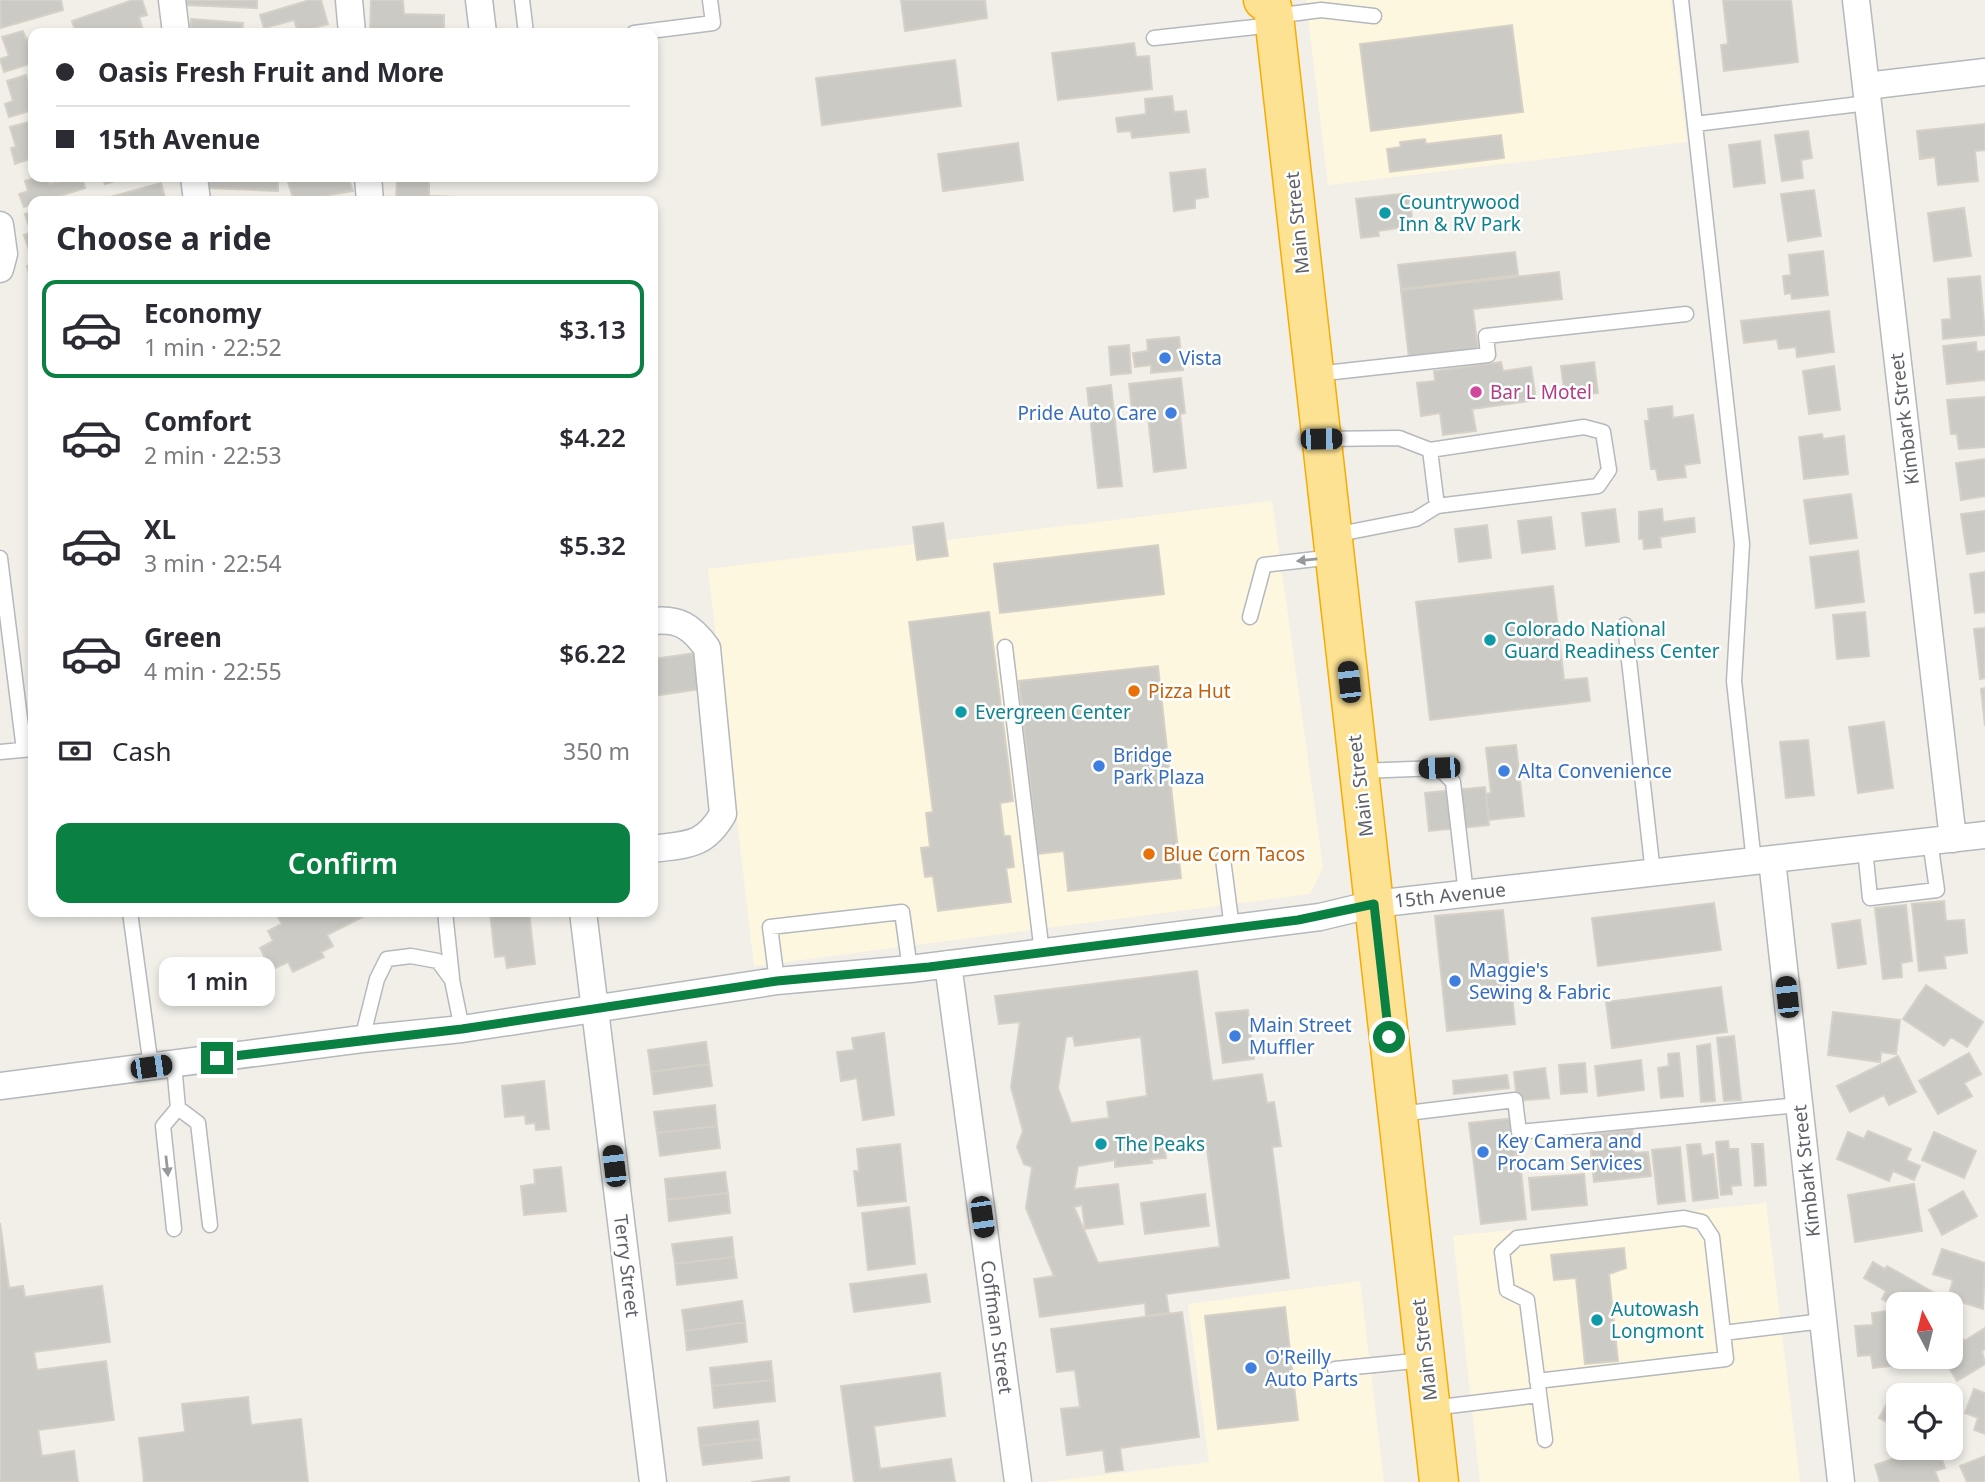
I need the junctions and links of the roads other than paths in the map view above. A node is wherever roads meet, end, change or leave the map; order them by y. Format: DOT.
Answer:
graph roads {
  1 [pos="172,0"];
  2 [pos="349,0"];
  3 [pos="478,0"];
  4 [pos="522,0"];
  5 [pos="710,0"];
  6 [pos="1681,0"];
  7 [pos="1856,0"];
  8 [pos="1272,10"];
  9 [pos="1374,16"];
  10 [pos="175,28"];
  11 [pos="352,28"];
  12 [pos="482,28"];
  13 [pos="525,28"];
  14 [pos="658,30"];
  15 [pos="1154,38"];
  16 [pos="1985,72"];
  17 [pos="1867,94"];
  18 [pos="1695,124"];
  19 [pos="0,225"];
  20 [pos="0,269"];
  21 [pos="1686,314"];
  22 [pos="1314,374"];
  23 [pos="1321,439"];
  24 [pos="1430,450"];
  25 [pos="1437,506"];
  26 [pos="1334,546"];
  27 [pos="0,558"];
  28 [pos="1250,617"];
  29 [pos="658,621"];
  30 [pos="1625,625"];
  31 [pos="1005,647"];
  32 [pos="28,749"];
  33 [pos="0,752"];
  34 [pos="1359,771"];
  35 [pos="1985,835"];
  36 [pos="1942,840"];
  37 [pos="658,848"];
  38 [pos="1865,849"];
  39 [pos="1223,859"];
  40 [pos="1763,861"];
  41 [pos="1653,873"];
  42 [pos="1466,894"];
  43 [pos="1374,904"];
  44 [pos="131,917"];
  45 [pos="446,917"];
  46 [pos="584,917"];
  47 [pos="1232,928"];
  48 [pos="1042,953"];
  49 [pos="948,964"];
  50 [pos="909,969"];
  51 [pos="452,980"];
  52 [pos="777,981"];
  53 [pos="595,1008"];
  54 [pos="462,1029"];
  55 [pos="362,1039"];
  56 [pos="162,1065"];
  57 [pos="0,1086"];
  58 [pos="1799,1105"];
  59 [pos="178,1108"];
  60 [pos="1398,1114"];
  61 [pos="210,1225"];
  62 [pos="174,1229"];
  63 [pos="1823,1321"];
  64 [pos="1723,1333"];
  65 [pos="1425,1360"];
  66 [pos="1335,1369"];
  67 [pos="1538,1388"];
  68 [pos="1431,1408"];
  69 [pos="1545,1440"];
  70 [pos="653,1482"];
  71 [pos="1018,1482"];
  72 [pos="1439,1482"];
  73 [pos="1841,1482"];
  1 -- 10 [label="street"];
  2 -- 11 [label="street"];
  3 -- 12 [label="street"];
  4 -- 13 [label="lane"];
  5 -- 14 [label="lane"];
  6 -- 18 [label="lane"];
  7 -- 17 [label="street, Kimbark Street"];
  8 -- 9 [label="lane"];
  8 -- 15 [label="lane"];
  8 -- 22 [label="highway, Main Street"];
  16 -- 17 [label="street"];
  17 -- 18 [label="lane"];
  17 -- 36 [label="street, Kimbark Street"];
  18 -- 40 [label="lane"];
  19 -- 20 [label="street"];
  21 -- 22 [label="lane"];
  22 -- 23 [label="highway, Main Street"];
  23 -- 24 [label="lane"];
  23 -- 26 [label="highway, Main Street"];
  24 -- 25 [label="lane"];
  24 -- 25 [label="lane"];
  25 -- 26 [label="lane"];
  26 -- 28 [label="lane, one-way"];
  26 -- 34 [label="highway, Main Street"];
  27 -- 32 [label="lane"];
  29 -- 37 [label="street"];
  30 -- 41 [label="lane"];
  31 -- 48 [label="lane"];
  32 -- 33 [label="lane"];
  34 -- 42 [label="lane"];
  34 -- 43 [label="highway, Main Street"];
  35 -- 36 [label="street, 15th Avenue"];
  36 -- 38 [label="street, 15th Avenue"];
  36 -- 38 [label="lane"];
  38 -- 40 [label="street, 15th Avenue"];
  39 -- 47 [label="lane"];
  40 -- 41 [label="street, 15th Avenue"];
  40 -- 58 [label="street, Kimbark Street"];
  41 -- 42 [label="street, 15th Avenue"];
  42 -- 43 [label="street, 15th Avenue"];
  43 -- 47 [label="street, 15th Avenue"];
  43 -- 60 [label="highway, Main Street"];
  44 -- 56 [label="lane"];
  45 -- 51 [label="lane"];
  46 -- 53 [label="street, Terry Street"];
  47 -- 48 [label="street, 15th Avenue"];
  48 -- 49 [label="street, 15th Avenue"];
  49 -- 50 [label="street, 15th Avenue"];
  49 -- 71 [label="street, Coffman Street"];
  50 -- 52 [label="street, 15th Avenue"];
  50 -- 52 [label="lane"];
  51 -- 54 [label="lane"];
  51 -- 55 [label="lane"];
  52 -- 53 [label="street, 15th Avenue"];
  53 -- 54 [label="street, 15th Avenue"];
  53 -- 70 [label="street, Terry Street"];
  54 -- 55 [label="street, 15th Avenue"];
  55 -- 56 [label="street, 15th Avenue"];
  56 -- 57 [label="street, 15th Avenue"];
  56 -- 59 [label="lane"];
  58 -- 60 [label="lane"];
  58 -- 63 [label="street, Kimbark Street"];
  59 -- 61 [label="lane"];
  59 -- 62 [label="lane, one-way"];
  60 -- 65 [label="highway, Main Street"];
  63 -- 64 [label="lane"];
  63 -- 73 [label="street, Kimbark Street"];
  64 -- 67 [label="lane"];
  64 -- 67 [label="lane"];
  65 -- 66 [label="lane"];
  65 -- 68 [label="highway, Main Street"];
  67 -- 68 [label="lane"];
  67 -- 69 [label="lane"];
  68 -- 72 [label="highway, Main Street"];
}
